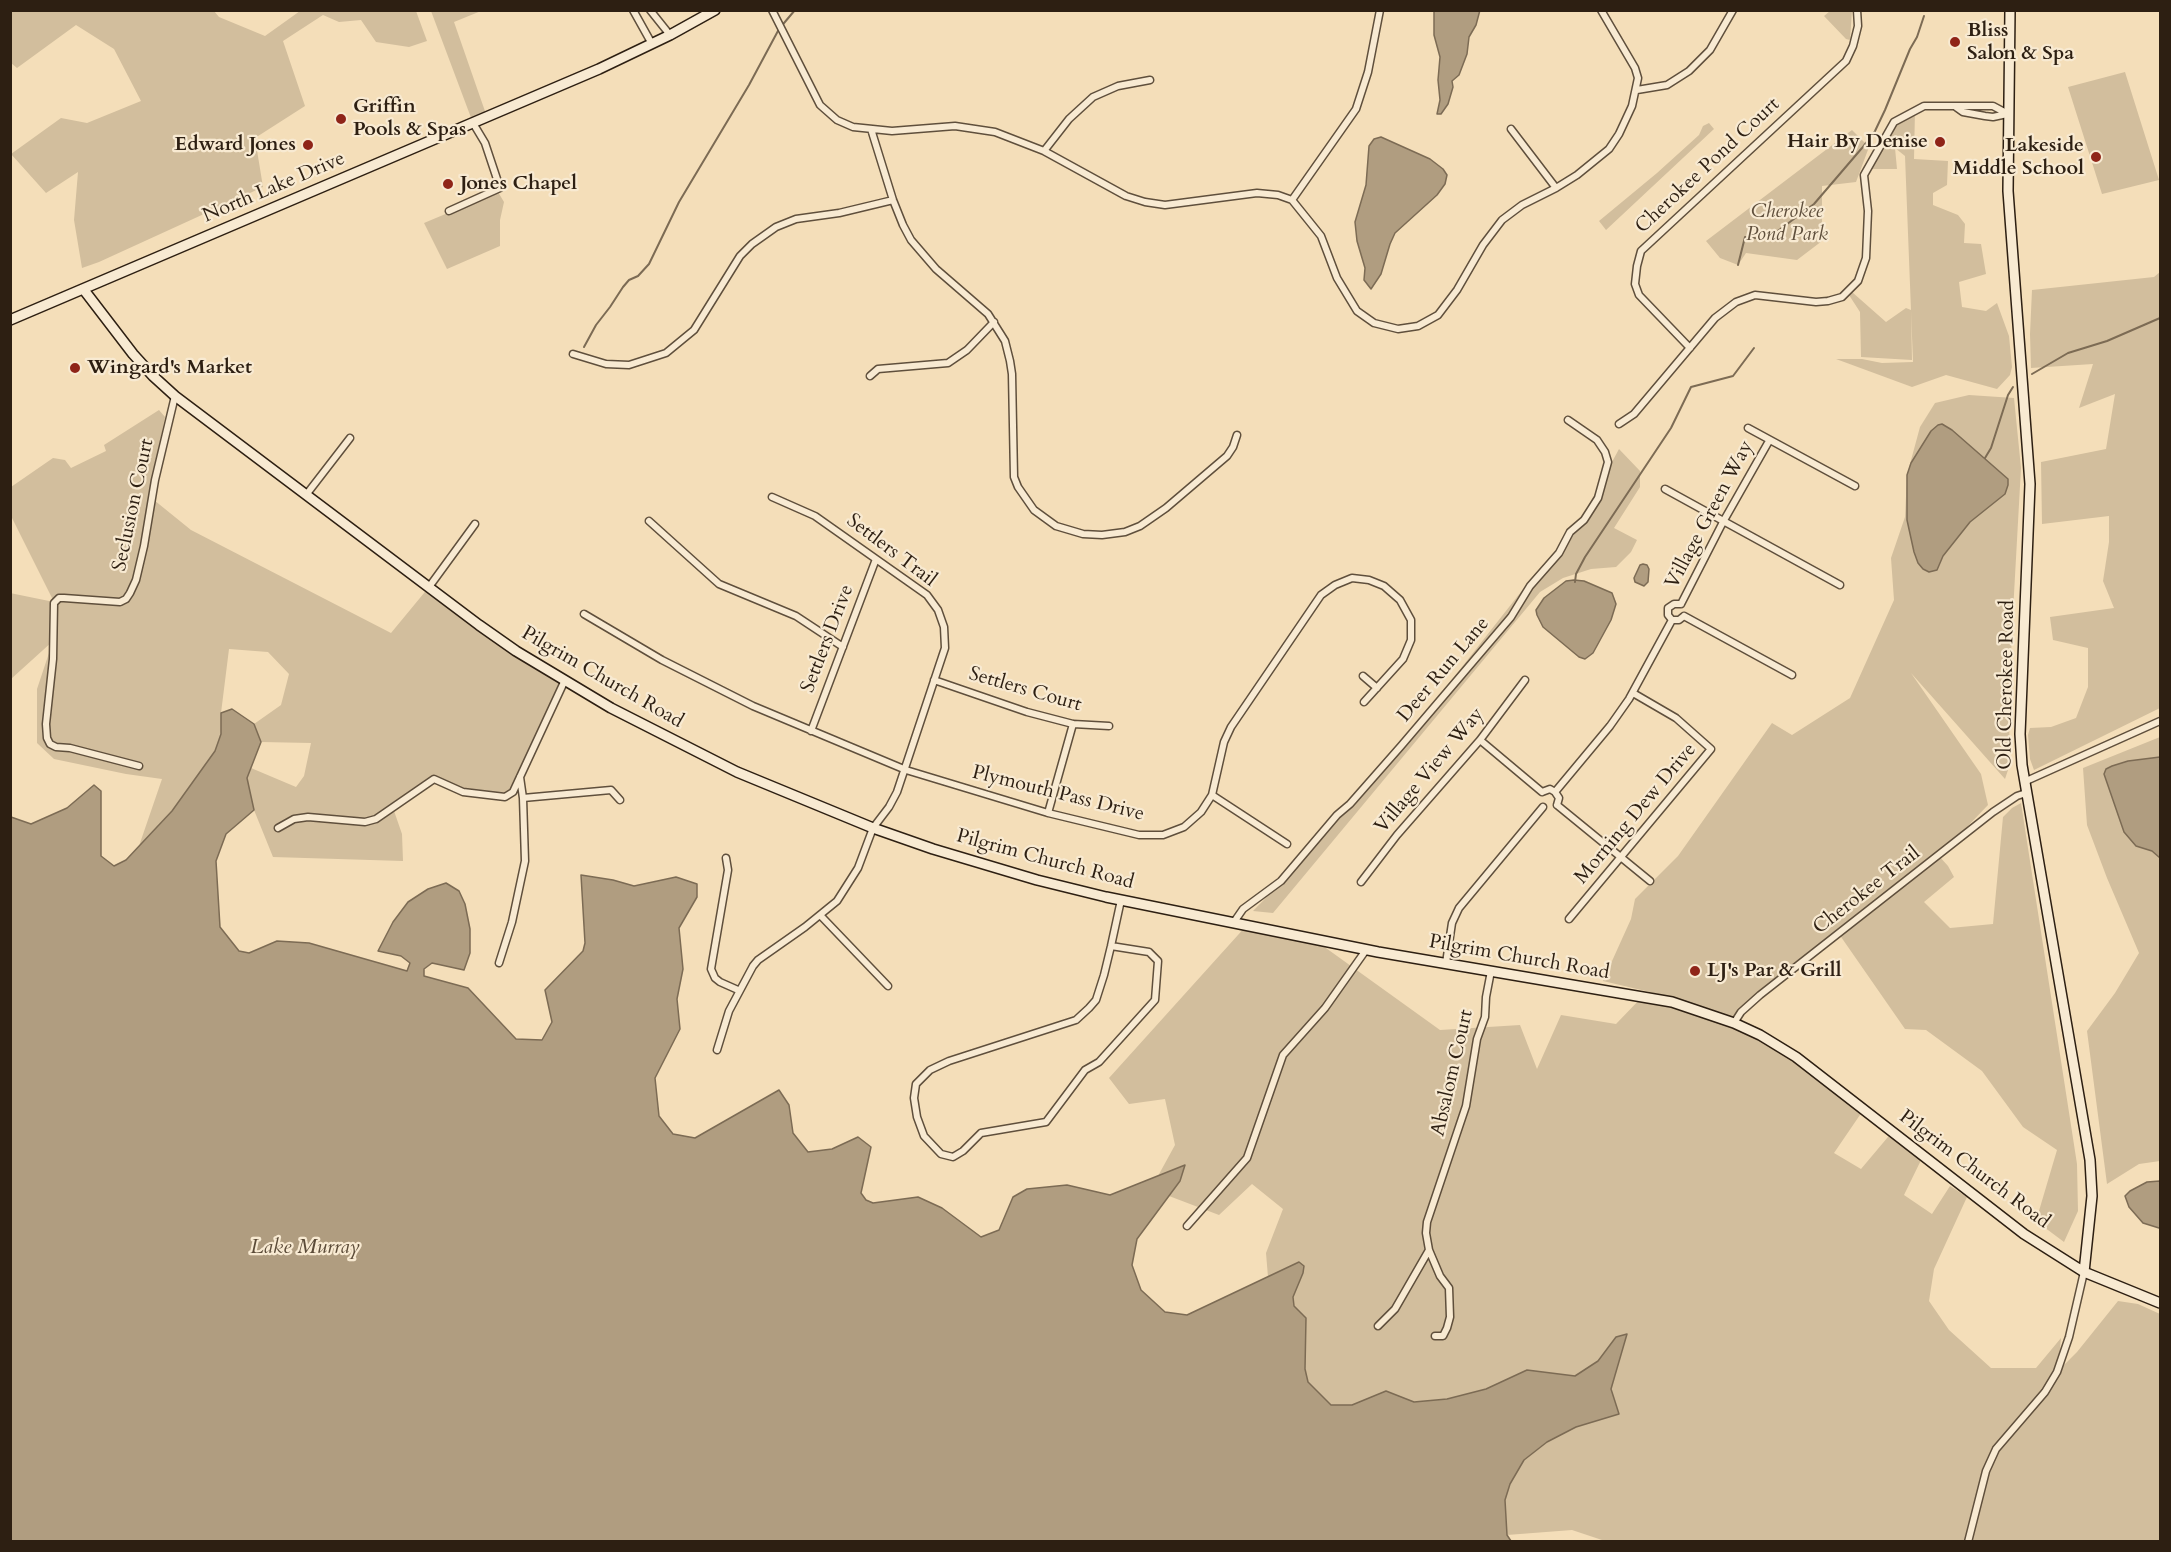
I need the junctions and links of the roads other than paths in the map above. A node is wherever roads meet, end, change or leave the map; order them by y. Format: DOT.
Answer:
graph roads {
  1 [pos="633,10"];
  2 [pos="650,10"];
  3 [pos="715,10"];
  4 [pos="772,10"];
  5 [pos="1380,10"];
  6 [pos="1601,10"];
  7 [pos="1733,10"];
  8 [pos="1857,10"];
  9 [pos="2010,10"];
  10 [pos="670,35"];
  11 [pos="652,44"];
  12 [pos="1150,80"];
  13 [pos="1637,90"];
  14 [pos="1956,107"];
  15 [pos="2008,114"];
  16 [pos="473,123"];
  17 [pos="871,129"];
  18 [pos="1511,129"];
  19 [pos="1044,151"];
  20 [pos="1556,188"];
  21 [pos="893,200"];
  22 [pos="1292,200"];
  23 [pos="450,211"];
  24 [pos="84,290"];
  25 [pos="10,320"];
  26 [pos="994,322"];
  27 [pos="1690,348"];
  28 [pos="573,354"];
  29 [pos="870,376"];
  30 [pos="175,396"];
  31 [pos="1568,420"];
  32 [pos="1619,424"];
  33 [pos="1748,429"];
  34 [pos="1237,435"];
  35 [pos="350,438"];
  36 [pos="1769,441"];
  37 [pos="1855,486"];
  38 [pos="1665,489"];
  39 [pos="306,495"];
  40 [pos="772,497"];
  41 [pos="649,521"];
  42 [pos="1723,522"];
  43 [pos="475,524"];
  44 [pos="876,559"];
  45 [pos="1840,585"];
  46 [pos="429,587"];
  47 [pos="1681,604"];
  48 [pos="584,614"];
  49 [pos="1684,616"];
  50 [pos="1672,620"];
  51 [pos="843,647"];
  52 [pos="1791,675"];
  53 [pos="1363,676"];
  54 [pos="565,680"];
  55 [pos="934,680"];
  56 [pos="1525,680"];
  57 [pos="1377,688"];
  58 [pos="1633,693"];
  59 [pos="1364,702"];
  60 [pos="2160,721"];
  61 [pos="1073,724"];
  62 [pos="1109,726"];
  63 [pos="811,731"];
  64 [pos="1480,740"];
  65 [pos="139,766"];
  66 [pos="906,770"];
  67 [pos="520,776"];
  68 [pos="2024,782"];
  69 [pos="1542,792"];
  70 [pos="1555,792"];
  71 [pos="2026,793"];
  72 [pos="1212,795"];
  73 [pos="523,798"];
  74 [pos="620,800"];
  75 [pos="1557,805"];
  76 [pos="1543,807"];
  77 [pos="1048,813"];
  78 [pos="278,828"];
  79 [pos="873,828"];
  80 [pos="1287,844"];
  81 [pos="726,858"];
  82 [pos="1622,858"];
  83 [pos="1650,881"];
  84 [pos="1361,882"];
  85 [pos="1120,900"];
  86 [pos="820,915"];
  87 [pos="1569,919"];
  88 [pos="1234,922"];
  89 [pos="1111,946"];
  90 [pos="1366,950"];
  91 [pos="499,963"];
  92 [pos="1446,963"];
  93 [pos="1491,971"];
  94 [pos="888,986"];
  95 [pos="738,990"];
  96 [pos="1734,1023"];
  97 [pos="717,1050"];
  98 [pos="1187,1226"];
  99 [pos="1429,1250"];
  100 [pos="2085,1272"];
  101 [pos="2160,1303"];
  102 [pos="1378,1326"];
  103 [pos="1435,1336"];
  104 [pos="1968,1542"];
  1 -- 11 [label="street"];
  2 -- 10 [label="street"];
  3 -- 10 [label="street, North Lake Drive"];
  4 -- 17 [label="street"];
  5 -- 22 [label="street"];
  6 -- 13 [label="street"];
  7 -- 13 [label="street"];
  8 -- 27 [label="street, Cherokee Pond Court"];
  9 -- 15 [label="street, Old Cherokee Road"];
  10 -- 11 [label="street, North Lake Drive"];
  11 -- 16 [label="street, North Lake Drive"];
  12 -- 19 [label="street"];
  13 -- 20 [label="street"];
  14 -- 15 [label="street"];
  14 -- 15 [label="street"];
  14 -- 27 [label="street"];
  15 -- 68 [label="street, Old Cherokee Road"];
  16 -- 23 [label="street"];
  16 -- 24 [label="street, North Lake Drive"];
  17 -- 19 [label="street"];
  17 -- 21 [label="street"];
  18 -- 20 [label="street"];
  19 -- 22 [label="street"];
  20 -- 22 [label="street"];
  21 -- 26 [label="street"];
  21 -- 28 [label="street"];
  24 -- 25 [label="street, North Lake Drive"];
  24 -- 30 [label="street, Pilgrim Church Road"];
  26 -- 29 [label="street"];
  26 -- 34 [label="street"];
  27 -- 32 [label="street"];
  30 -- 39 [label="street, Pilgrim Church Road"];
  30 -- 65 [label="street, Seclusion Court"];
  31 -- 88 [label="street, Deer Run Lane"];
  33 -- 36 [label="street"];
  35 -- 39 [label="street"];
  36 -- 37 [label="street"];
  36 -- 42 [label="street, Village Green Way"];
  38 -- 42 [label="street"];
  39 -- 46 [label="street, Pilgrim Church Road"];
  40 -- 44 [label="street, Settlers Trail"];
  41 -- 51 [label="street"];
  42 -- 45 [label="street"];
  42 -- 47 [label="street, Village Green Way"];
  43 -- 46 [label="street"];
  44 -- 51 [label="street, Settlers Drive"];
  44 -- 55 [label="street, Settlers Trail"];
  46 -- 54 [label="street, Pilgrim Church Road"];
  47 -- 49 [label="street, Village Green Way"];
  47 -- 50 [label="street, Village Green Way"];
  48 -- 63 [label="street, Plymouth Pass Drive"];
  49 -- 50 [label="street, Village Green Way"];
  49 -- 52 [label="street"];
  50 -- 58 [label="street, Village Green Way"];
  51 -- 63 [label="street, Settlers Drive"];
  53 -- 57 [label="street"];
  54 -- 67 [label="street"];
  54 -- 79 [label="street, Pilgrim Church Road"];
  55 -- 61 [label="street, Settlers Court"];
  55 -- 66 [label="street, Settlers Trail"];
  56 -- 64 [label="street, Village View Way"];
  57 -- 59 [label="street, Plymouth Pass Drive"];
  57 -- 72 [label="street, Plymouth Pass Drive"];
  58 -- 70 [label="street, Village Green Way"];
  58 -- 82 [label="street, Morning Dew Drive"];
  60 -- 68 [label="street"];
  61 -- 62 [label="street, Settlers Court"];
  61 -- 77 [label="street"];
  63 -- 66 [label="street, Plymouth Pass Drive"];
  64 -- 69 [label="street"];
  64 -- 84 [label="street, Village View Way"];
  66 -- 77 [label="street, Plymouth Pass Drive"];
  66 -- 79 [label="street, Settlers Trail"];
  67 -- 73 [label="street"];
  67 -- 78 [label="street"];
  68 -- 71 [label="street, Old Cherokee Road"];
  69 -- 70 [label="street"];
  69 -- 76 [label="street"];
  70 -- 75 [label="street"];
  71 -- 96 [label="street, Cherokee Trail"];
  71 -- 100 [label="street, Old Cherokee Road"];
  72 -- 77 [label="street, Plymouth Pass Drive"];
  72 -- 80 [label="street"];
  73 -- 74 [label="street"];
  73 -- 91 [label="street"];
  75 -- 76 [label="street"];
  75 -- 82 [label="street"];
  76 -- 92 [label="street"];
  79 -- 85 [label="street, Pilgrim Church Road"];
  79 -- 86 [label="street, Settlers Trail"];
  81 -- 95 [label="street"];
  82 -- 83 [label="street"];
  82 -- 87 [label="street, Morning Dew Drive"];
  85 -- 88 [label="street, Pilgrim Church Road"];
  85 -- 89 [label="street"];
  86 -- 94 [label="street"];
  86 -- 95 [label="street, Settlers Trail"];
  88 -- 90 [label="street, Pilgrim Church Road"];
  89 -- 89 [label="street"];
  90 -- 92 [label="street, Pilgrim Church Road"];
  90 -- 98 [label="street"];
  92 -- 93 [label="street, Pilgrim Church Road"];
  93 -- 96 [label="street, Pilgrim Church Road"];
  93 -- 99 [label="street, Absalom Court"];
  95 -- 97 [label="street, Settlers Trail"];
  96 -- 100 [label="street, Pilgrim Church Road"];
  99 -- 102 [label="street"];
  99 -- 103 [label="street, Absalom Court"];
  100 -- 101 [label="street"];
  100 -- 104 [label="street"];
}
